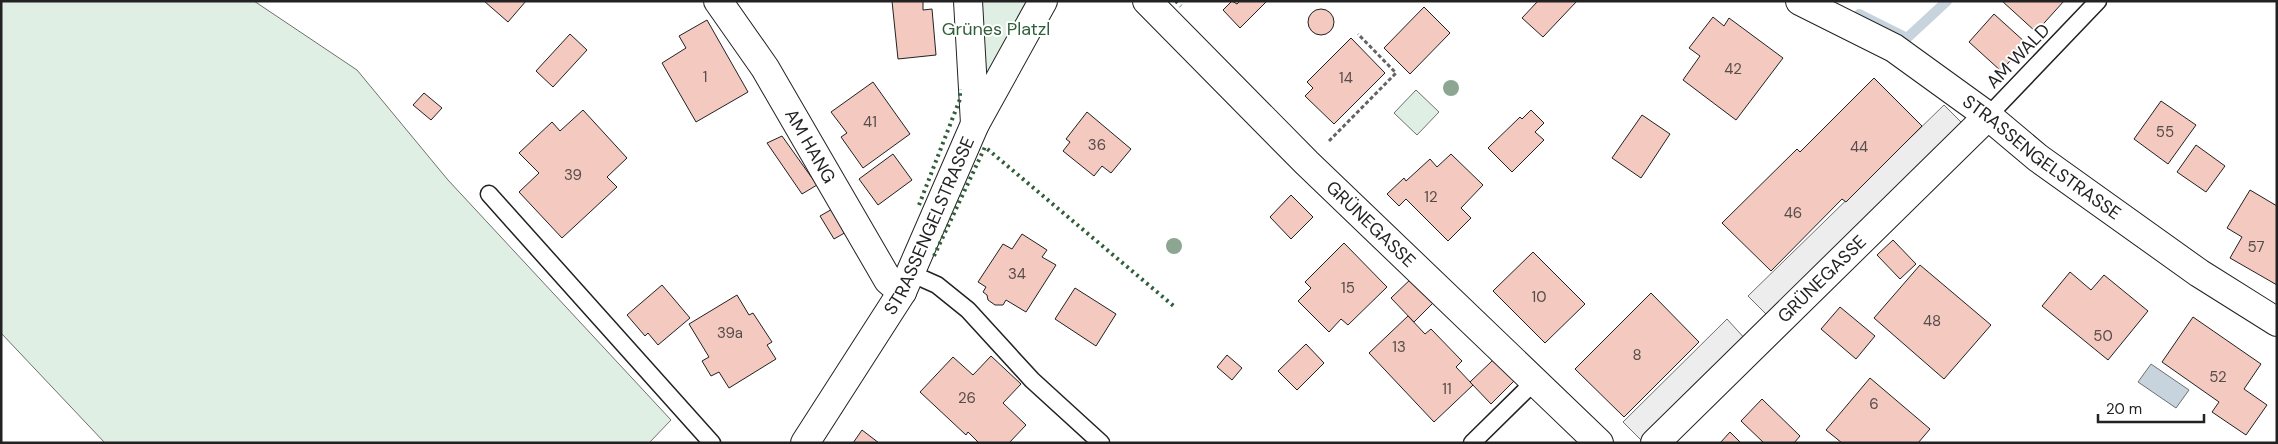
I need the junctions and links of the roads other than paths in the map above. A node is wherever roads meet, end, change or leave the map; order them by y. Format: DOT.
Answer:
graph roads {
  1 [pos="718,1"];
  2 [pos="968,1"];
  3 [pos="1043,1"];
  4 [pos="1147,1"];
  5 [pos="1800,1"];
  6 [pos="2098,1"];
  7 [pos="1988,116"];
  8 [pos="974,124"];
  9 [pos="490,194"];
  10 [pos="906,282"];
  11 [pos="2277,322"];
  12 [pos="1534,381"];
  13 [pos="712,443"];
  14 [pos="805,443"];
  15 [pos="1101,443"];
  16 [pos="1472,443"];
  17 [pos="1599,443"];
  18 [pos="1655,443"];
  1 -- 10 [label="street, AM HANG"];
  2 -- 8 [label="street"];
  3 -- 8 [label="street, STRASSENGELSTRASSE"];
  4 -- 12 [label="street, GRÜNEGASSE"];
  5 -- 7 [label="street, STRASSENGELSTRASSE"];
  6 -- 7 [label="lane, AM WALD"];
  7 -- 11 [label="street, STRASSENGELSTRASSE"];
  7 -- 18 [label="street, GRÜNEGASSE"];
  8 -- 10 [label="street, STRASSENGELSTRASSE"];
  9 -- 13 [label="lane"];
  10 -- 14 [label="street, STRASSENGELSTRASSE"];
  10 -- 15 [label="lane"];
  12 -- 16 [label="lane"];
  12 -- 17 [label="street, GRÜNEGASSE"];
}
